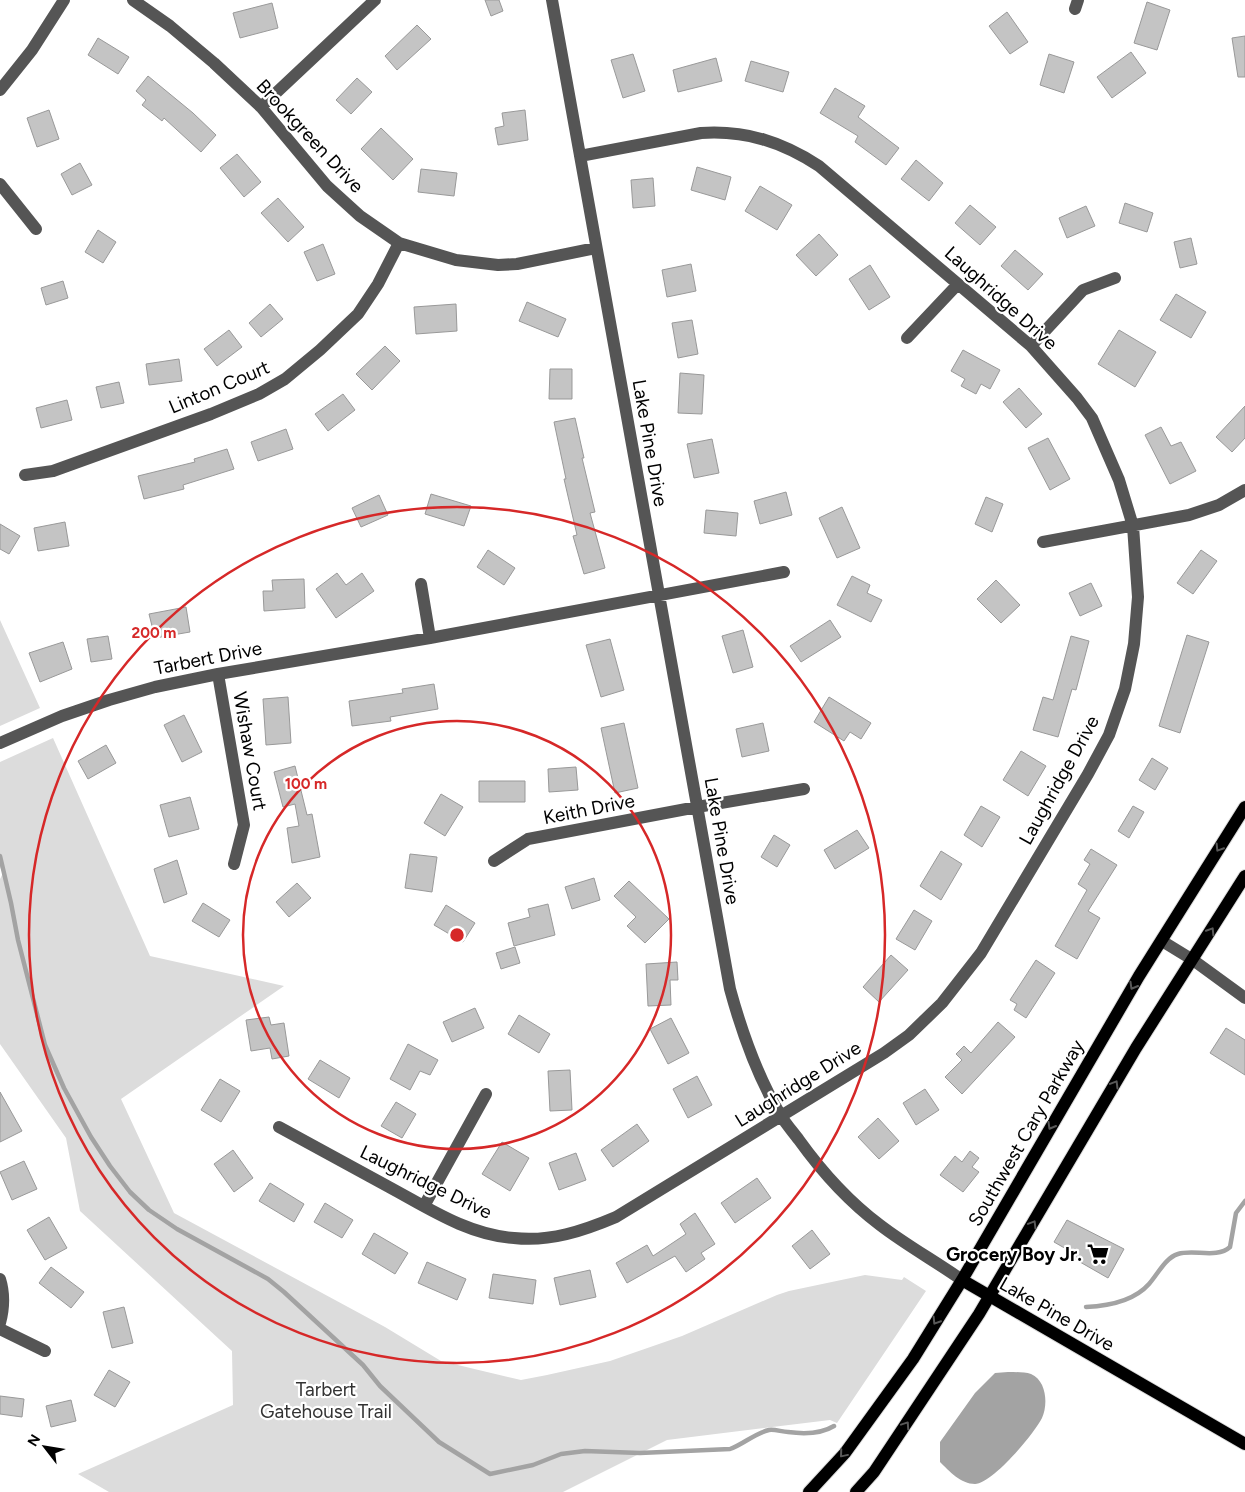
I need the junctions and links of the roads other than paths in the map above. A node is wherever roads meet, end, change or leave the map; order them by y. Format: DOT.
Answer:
graph roads {
  1 [pos="64,0"];
  2 [pos="133,0"];
  3 [pos="375,0"];
  4 [pos="552,0"];
  5 [pos="0,90"];
  6 [pos="261,106"];
  7 [pos="580,156"];
  8 [pos="0,184"];
  9 [pos="36,229"];
  10 [pos="398,243"];
  11 [pos="596,248"];
  12 [pos="1115,278"];
  13 [pos="958,284"];
  14 [pos="907,338"];
  15 [pos="1031,346"];
  16 [pos="25,475"];
  17 [pos="1245,490"];
  18 [pos="1132,526"];
  19 [pos="1043,542"];
  20 [pos="784,572"];
  21 [pos="422,584"];
  22 [pos="659,596"];
  23 [pos="430,638"];
  24 [pos="218,674"];
  25 [pos="0,743"];
  26 [pos="804,790"];
  27 [pos="697,807"];
  28 [pos="1245,807"];
  29 [pos="494,861"];
  30 [pos="234,864"];
  31 [pos="1245,876"];
  32 [pos="1162,941"];
  33 [pos="1193,960"];
  34 [pos="1245,998"];
  35 [pos="486,1094"];
  36 [pos="781,1117"];
  37 [pos="279,1126"];
  38 [pos="424,1206"];
  39 [pos="0,1280"];
  40 [pos="962,1280"];
  41 [pos="990,1296"];
  42 [pos="0,1323"];
  43 [pos="0,1329"];
  44 [pos="46,1351"];
  45 [pos="1245,1444"];
  46 [pos="809,1492"];
  47 [pos="856,1492"];
  1 -- 5 [label="street"];
  2 -- 6 [label="street, Brookgreen Drive"];
  3 -- 6 [label="street"];
  4 -- 7 [label="street, Lake Pine Drive"];
  6 -- 10 [label="street, Brookgreen Drive"];
  7 -- 11 [label="street, Lake Pine Drive"];
  7 -- 13 [label="street, Laughridge Drive"];
  8 -- 9 [label="street"];
  10 -- 11 [label="street, Brookgreen Drive"];
  10 -- 16 [label="street, Linton Court"];
  11 -- 22 [label="street, Lake Pine Drive"];
  12 -- 15 [label="street"];
  13 -- 14 [label="street"];
  13 -- 15 [label="street, Laughridge Drive"];
  15 -- 18 [label="street, Laughridge Drive"];
  17 -- 18 [label="street"];
  18 -- 19 [label="street"];
  18 -- 36 [label="street, Laughridge Drive"];
  20 -- 22 [label="street, Tarbert Drive"];
  21 -- 23 [label="street"];
  22 -- 23 [label="street, Tarbert Drive"];
  22 -- 27 [label="street, Lake Pine Drive"];
  23 -- 24 [label="street, Tarbert Drive"];
  24 -- 25 [label="street, Tarbert Drive"];
  24 -- 30 [label="street, Wishaw Court"];
  26 -- 27 [label="street, Keith Drive"];
  27 -- 29 [label="street, Keith Drive"];
  27 -- 36 [label="street, Lake Pine Drive"];
  28 -- 32 [label="main road, Southwest Cary Parkway, one-way"];
  33 -- 31 [label="main road, one-way"];
  32 -- 33 [label="street"];
  32 -- 40 [label="main road, Southwest Cary Parkway, one-way"];
  33 -- 34 [label="street"];
  41 -- 33 [label="main road, one-way"];
  35 -- 38 [label="street"];
  36 -- 38 [label="street, Laughridge Drive"];
  36 -- 40 [label="street, Lake Pine Drive"];
  37 -- 38 [label="street, Laughridge Drive"];
  39 -- 42 [label="street"];
  40 -- 41 [label="main road, Lake Pine Drive"];
  40 -- 46 [label="main road, Southwest Cary Parkway, one-way"];
  41 -- 45 [label="main road, Lake Pine Drive"];
  47 -- 41 [label="main road, one-way"];
  43 -- 44 [label="street"];
}
